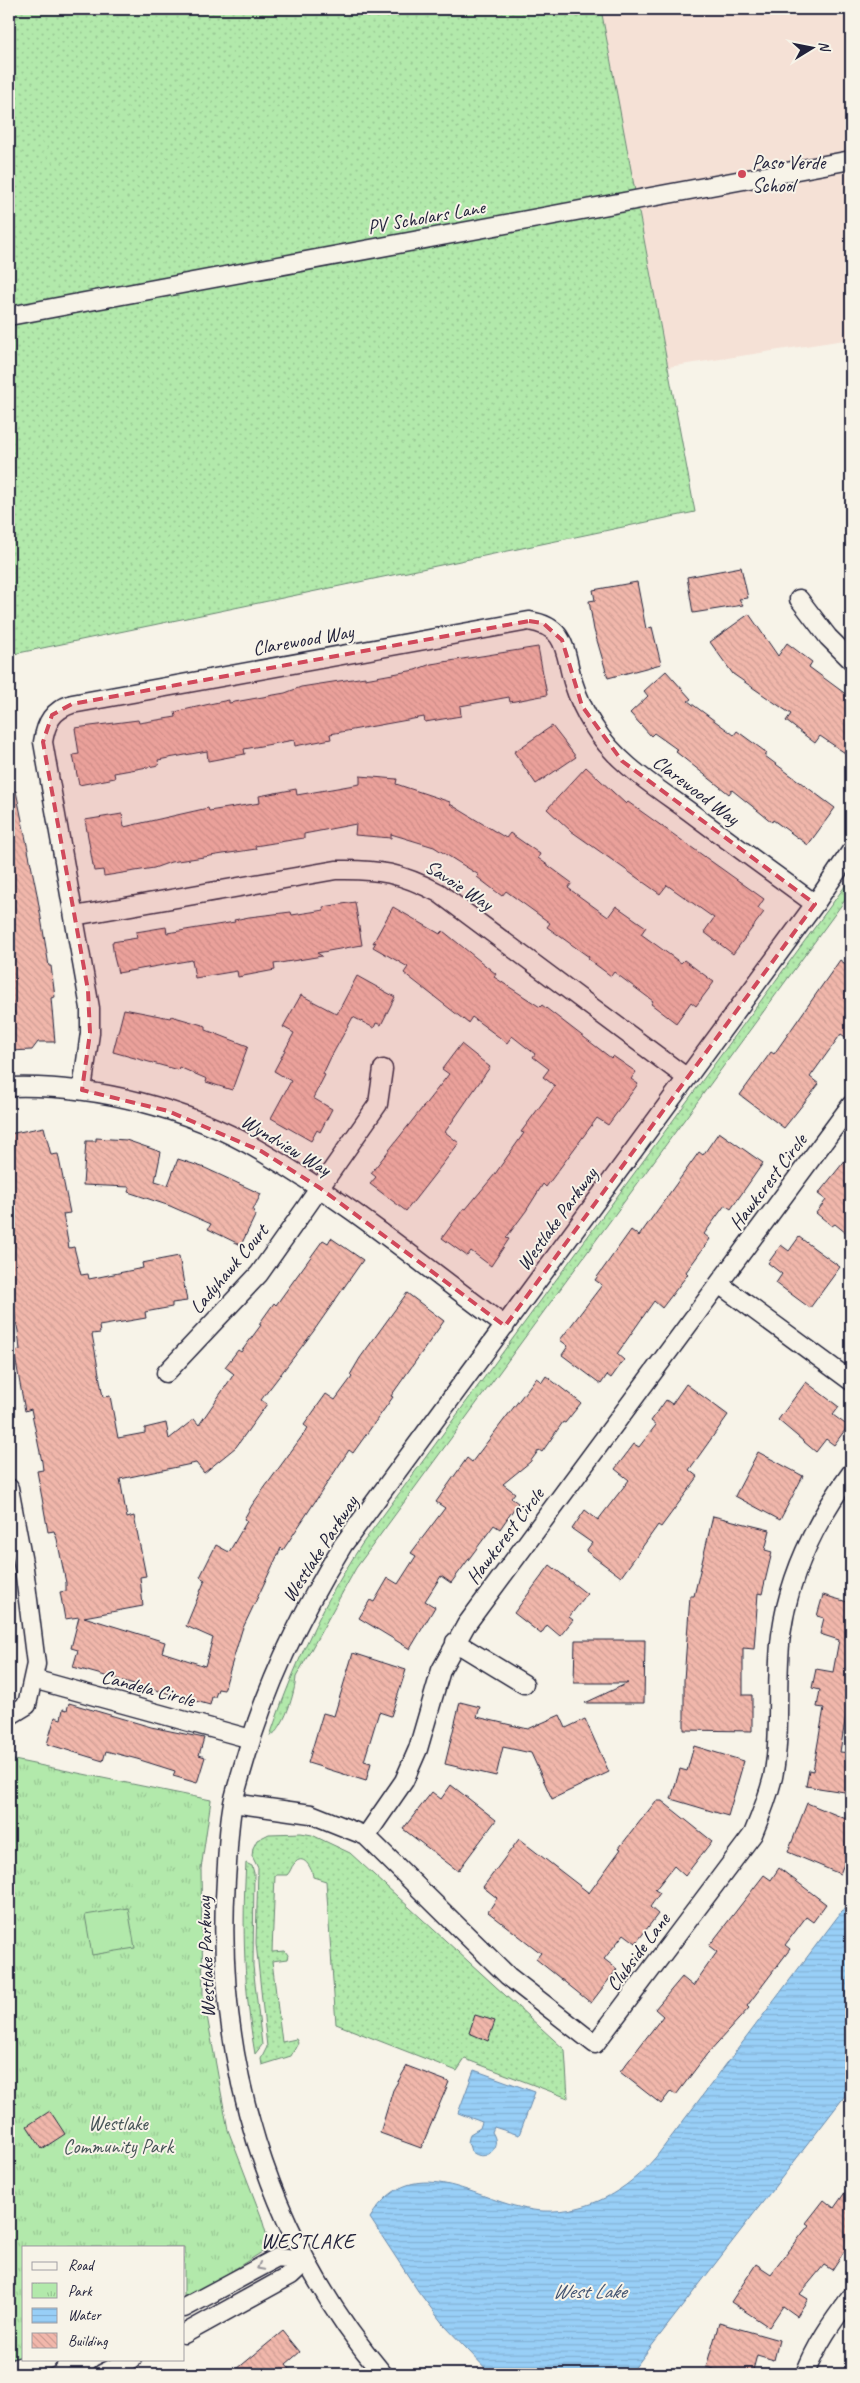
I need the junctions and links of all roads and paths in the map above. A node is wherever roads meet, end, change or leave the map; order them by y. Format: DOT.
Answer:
graph roads {
  1 [pos="851,160"];
  2 [pos="9,316"];
  3 [pos="799,599"];
  4 [pos="851,660"];
  5 [pos="851,851"];
  6 [pos="815,904"];
  7 [pos="74,916"];
  8 [pos="383,1069"];
  9 [pos="687,1078"];
  10 [pos="9,1088"];
  11 [pos="82,1090"];
  12 [pos="851,1105"];
  13 [pos="320,1188"];
  14 [pos="719,1284"];
  15 [pos="505,1326"];
  16 [pos="166,1372"];
  17 [pos="851,1381"];
  18 [pos="851,1473"];
  19 [pos="9,1488"];
  20 [pos="455,1642"];
  21 [pos="33,1679"];
  22 [pos="524,1684"];
  23 [pos="9,1716"];
  24 [pos="251,1739"];
  25 [pos="233,1803"];
  26 [pos="366,1836"];
  27 [pos="306,2261"];
  28 [pos="851,2297"];
  29 [pos="185,2307"];
  30 [pos="185,2333"];
  31 [pos="44,2360"];
  32 [pos="130,2360"];
  33 [pos="9,2370"];
  34 [pos="102,2374"];
  35 [pos="383,2374"];
  36 [pos="805,2374"];
  1 -- 2 [label="street, PV Scholars Lane"];
  3 -- 4 [label="street"];
  5 -- 6 [label="street, Westlake Parkway"];
  6 -- 7 [label="street, Clarewood Way"];
  6 -- 9 [label="street, Westlake Parkway"];
  7 -- 9 [label="street, Savoie Way"];
  7 -- 11 [label="street, Clarewood Way"];
  8 -- 13 [label="street, Ladyhawk Court"];
  9 -- 15 [label="street, Westlake Parkway"];
  10 -- 11 [label="street, Wyndview Way"];
  11 -- 13 [label="street, Wyndview Way"];
  12 -- 14 [label="street, Hawkcrest Circle"];
  13 -- 15 [label="street, Wyndview Way"];
  13 -- 16 [label="street, Ladyhawk Court"];
  14 -- 17 [label="street"];
  14 -- 20 [label="street, Hawkcrest Circle"];
  15 -- 24 [label="street, Westlake Parkway"];
  18 -- 26 [label="street, Clubside Lane"];
  19 -- 21 [label="street"];
  20 -- 22 [label="street"];
  20 -- 26 [label="street, Hawkcrest Circle"];
  21 -- 23 [label="street"];
  21 -- 24 [label="street, Candela Circle"];
  24 -- 25 [label="street, Westlake Parkway"];
  25 -- 26 [label="street, Clubside Lane"];
  25 -- 27 [label="street, Westlake Parkway"];
  27 -- 29 [label="street, one-way"];
  27 -- 30 [label="street"];
  27 -- 35 [label="street, Westlake Parkway"];
  28 -- 36 [label="street"];
  31 -- 33 [label="street"];
  32 -- 34 [label="street"];
}
